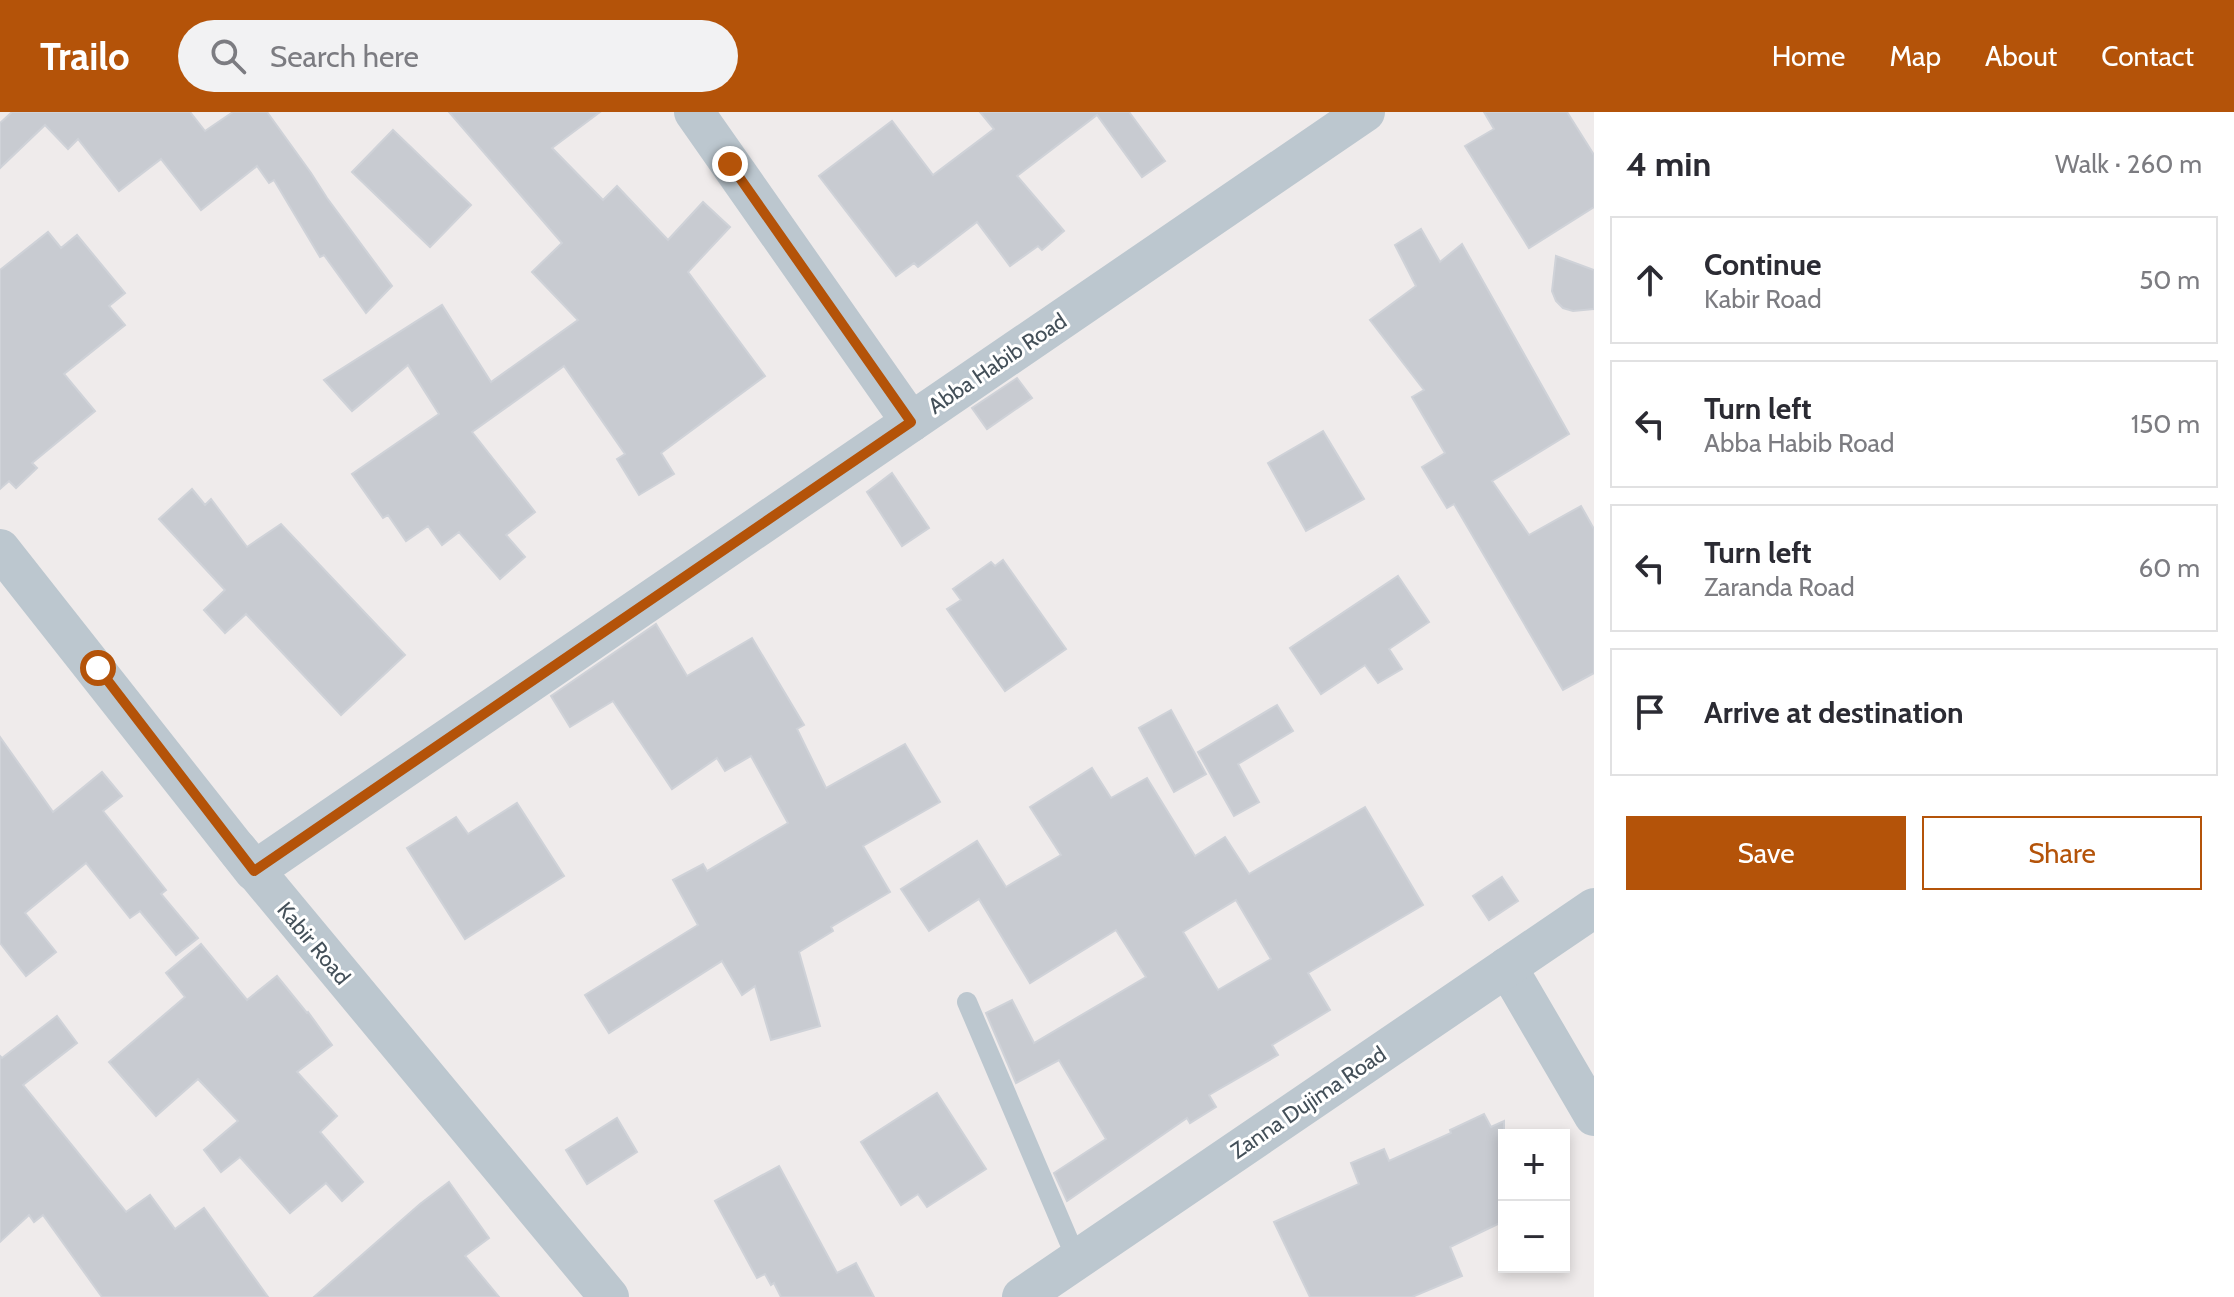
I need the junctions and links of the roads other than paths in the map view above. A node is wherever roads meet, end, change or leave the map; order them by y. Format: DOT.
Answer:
graph roads {
  1 [pos="694,112"];
  2 [pos="1365,112"];
  3 [pos="911,422"];
  4 [pos="0,542"];
  5 [pos="0,549"];
  6 [pos="254,871"];
  7 [pos="1594,908"];
  8 [pos="1507,967"];
  9 [pos="967,1002"];
  10 [pos="1594,1116"];
  11 [pos="1077,1260"];
  12 [pos="609,1297"];
  13 [pos="1022,1297"];
  1 -- 3 [label="street"];
  2 -- 3 [label="street, Abba Habib Road"];
  3 -- 6 [label="street, Abba Habib Road"];
  4 -- 6 [label="street, Kabir Road"];
  5 -- 6 [label="street"];
  6 -- 12 [label="street, Kabir Road"];
  7 -- 8 [label="street, Zanna Dujima Road"];
  8 -- 10 [label="street"];
  8 -- 11 [label="street, Zanna Dujima Road"];
  9 -- 11 [label="lane"];
  11 -- 13 [label="street, Zanna Dujima Road"];
}
